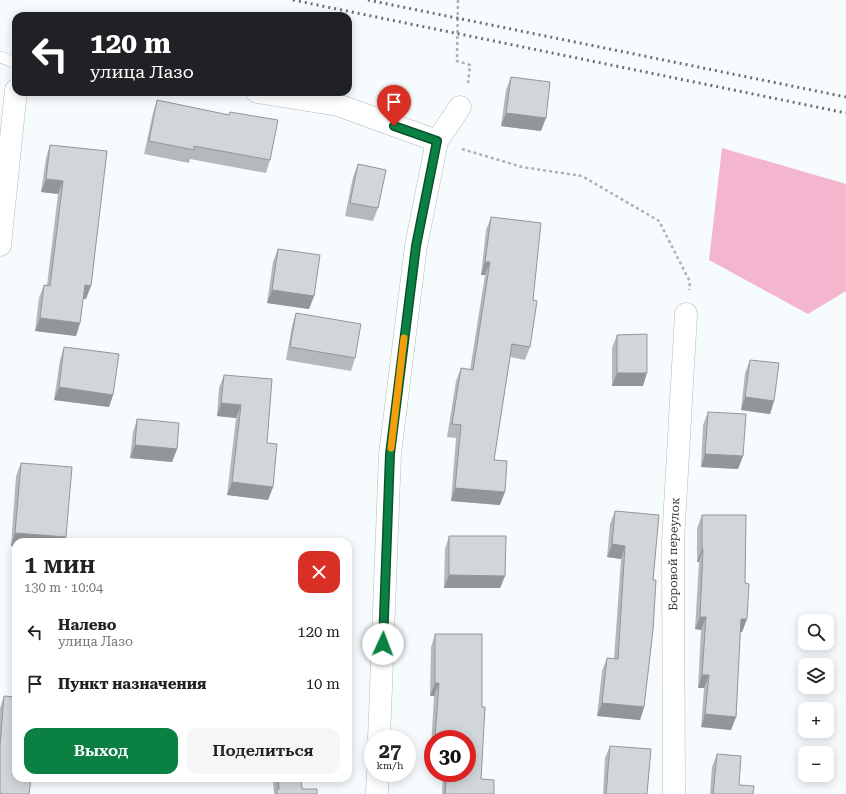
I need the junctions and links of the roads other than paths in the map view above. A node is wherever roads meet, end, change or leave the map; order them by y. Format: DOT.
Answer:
graph roads {
  1 [pos="0,57"];
  2 [pos="12,62"];
  3 [pos="15,96"];
  4 [pos="282,96"];
  5 [pos="460,107"];
  6 [pos="437,141"];
  7 [pos="0,245"];
  8 [pos="686,314"];
  9 [pos="379,730"];
  10 [pos="378,782"];
  11 [pos="377,794"];
  12 [pos="674,794"];
  1 -- 2 [label="lane"];
  3 -- 7 [label="street"];
  4 -- 6 [label="street"];
  5 -- 6 [label="street"];
  6 -- 9 [label="street"];
  8 -- 12 [label="street, Боровой переулок"];
  10 -- 11 [label="street"];
}
